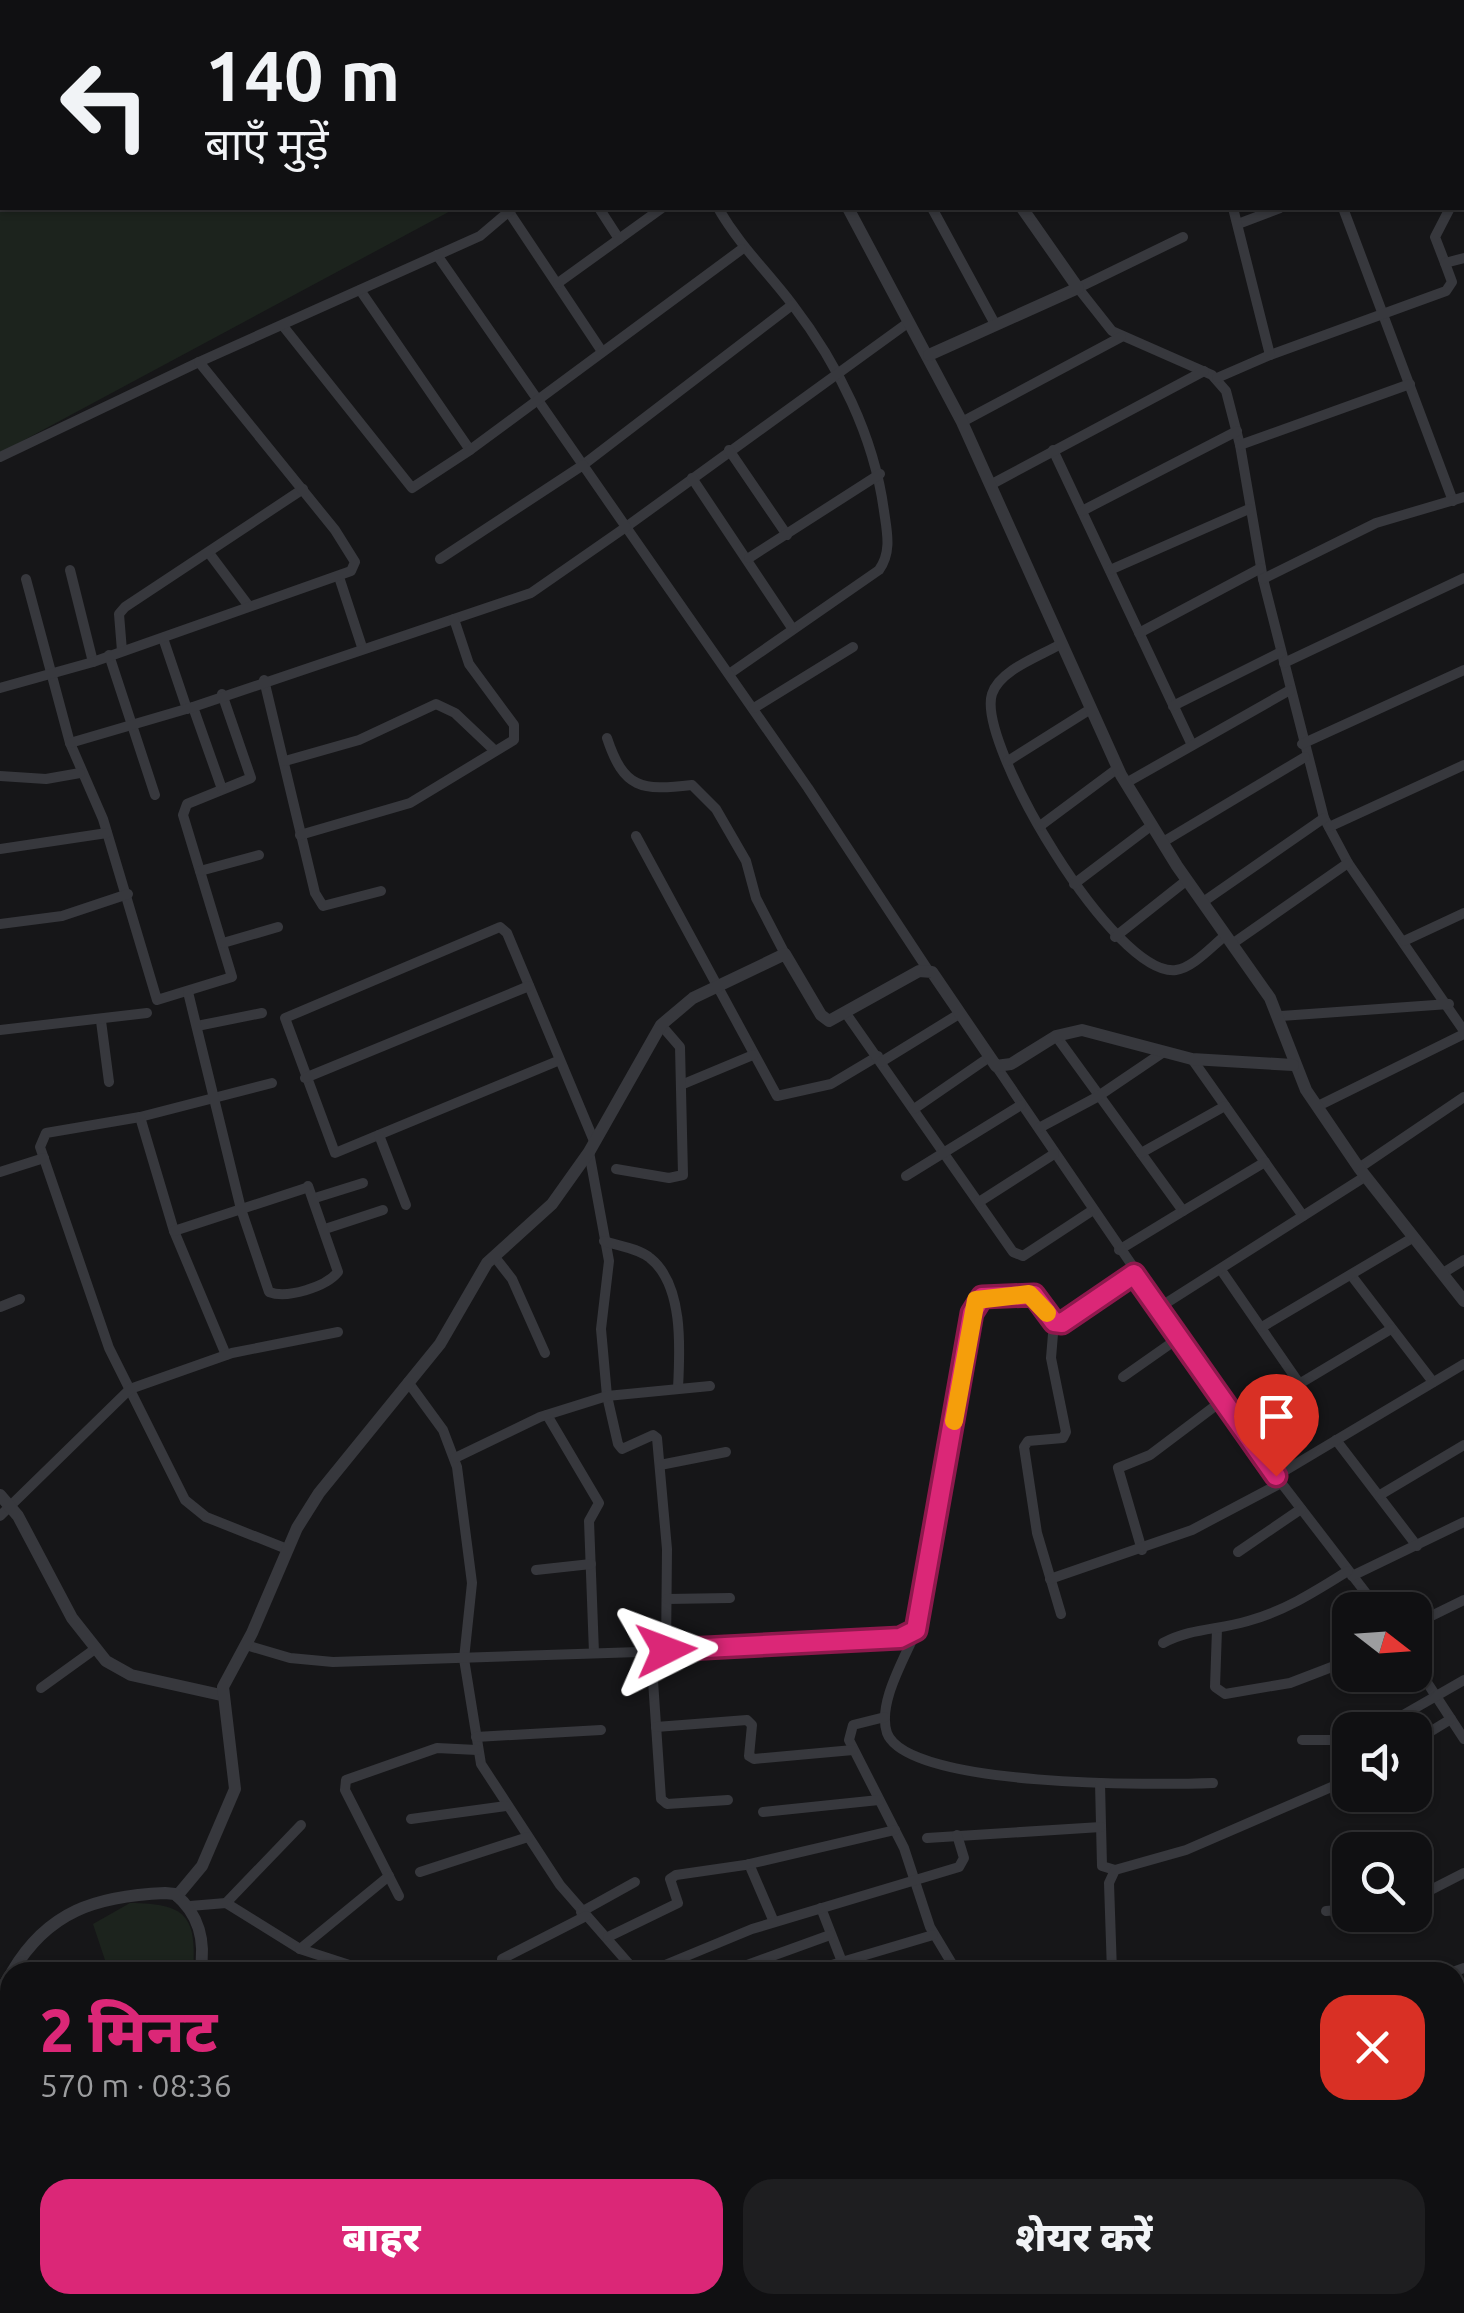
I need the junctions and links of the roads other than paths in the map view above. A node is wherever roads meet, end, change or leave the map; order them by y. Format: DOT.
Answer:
graph roads {
  1 [pos="511,210"];
  2 [pos="600,210"];
  3 [pos="659,210"];
  4 [pos="719,210"];
  5 [pos="849,210"];
  6 [pos="933,210"];
  7 [pos="1023,210"];
  8 [pos="1234,210"];
  9 [pos="1275,210"];
  10 [pos="1344,210"];
  11 [pos="1449,210"];
  12 [pos="1238,224"];
  13 [pos="1183,237"];
  14 [pos="619,239"];
  15 [pos="742,249"];
  16 [pos="437,255"];
  17 [pos="1464,258"];
  18 [pos="1445,263"];
  19 [pos="558,283"];
  20 [pos="1078,288"];
  21 [pos="360,290"];
  22 [pos="792,305"];
  23 [pos="1382,314"];
  24 [pos="909,322"];
  25 [pos="996,324"];
  26 [pos="282,326"];
  27 [pos="1122,337"];
  28 [pos="601,350"];
  29 [pos="929,355"];
  30 [pos="1270,355"];
  31 [pos="199,362"];
  32 [pos="1204,371"];
  33 [pos="836,372"];
  34 [pos="1217,378"];
  35 [pos="1410,384"];
  36 [pos="538,400"];
  37 [pos="962,422"];
  38 [pos="1236,431"];
  39 [pos="1240,446"];
  40 [pos="470,450"];
  41 [pos="729,450"];
  42 [pos="1053,450"];
  43 [pos="0,457"];
  44 [pos="583,465"];
  45 [pos="880,474"];
  46 [pos="692,478"];
  47 [pos="992,484"];
  48 [pos="303,489"];
  49 [pos="1459,499"];
  50 [pos="1250,509"];
  51 [pos="1082,511"];
  52 [pos="626,527"];
  53 [pos="787,534"];
  54 [pos="208,553"];
  55 [pos="749,558"];
  56 [pos="440,559"];
  57 [pos="70,570"];
  58 [pos="1110,570"];
  59 [pos="1262,574"];
  60 [pos="339,577"];
  61 [pos="26,578"];
  62 [pos="1464,578"];
  63 [pos="248,605"];
  64 [pos="454,620"];
  65 [pos="792,628"];
  66 [pos="1140,633"];
  67 [pos="163,638"];
  68 [pos="1059,645"];
  69 [pos="362,647"];
  70 [pos="853,647"];
  71 [pos="122,651"];
  72 [pos="109,655"];
  73 [pos="1283,658"];
  74 [pos="92,662"];
  75 [pos="1464,670"];
  76 [pos="50,674"];
  77 [pos="730,674"];
  78 [pos="264,680"];
  79 [pos="0,688"];
  80 [pos="1290,690"];
  81 [pos="222,694"];
  82 [pos="1173,706"];
  83 [pos="190,708"];
  84 [pos="754,708"];
  85 [pos="1090,710"];
  86 [pos="131,726"];
  87 [pos="607,738"];
  88 [pos="70,742"];
  89 [pos="1302,744"];
  90 [pos="1192,745"];
  91 [pos="493,749"];
  92 [pos="1305,758"];
  93 [pos="1008,760"];
  94 [pos="284,761"];
  95 [pos="1464,765"];
  96 [pos="1118,768"];
  97 [pos="80,774"];
  98 [pos="0,776"];
  99 [pos="1126,784"];
  100 [pos="222,789"];
  101 [pos="155,796"];
  102 [pos="1326,822"];
  103 [pos="1040,826"];
  104 [pos="1152,826"];
  105 [pos="107,833"];
  106 [pos="300,834"];
  107 [pos="636,836"];
  108 [pos="1163,842"];
  109 [pos="0,849"];
  110 [pos="259,855"];
  111 [pos="1348,863"];
  112 [pos="200,871"];
  113 [pos="1187,880"];
  114 [pos="1074,884"];
  115 [pos="381,891"];
  116 [pos="128,894"];
  117 [pos="1203,902"];
  118 [pos="1464,912"];
  119 [pos="0,924"];
  120 [pos="278,927"];
  121 [pos="1115,937"];
  122 [pos="1229,939"];
  123 [pos="1404,941"];
  124 [pos="223,943"];
  125 [pos="785,954"];
  126 [pos="928,970"];
  127 [pos="529,986"];
  128 [pos="720,986"];
  129 [pos="188,992"];
  130 [pos="1448,1004"];
  131 [pos="148,1013"];
  132 [pos="262,1013"];
  133 [pos="959,1014"];
  134 [pos="847,1015"];
  135 [pos="1280,1016"];
  136 [pos="101,1021"];
  137 [pos="661,1025"];
  138 [pos="196,1026"];
  139 [pos="0,1030"];
  140 [pos="1464,1033"];
  141 [pos="1056,1036"];
  142 [pos="1162,1053"];
  143 [pos="753,1055"];
  144 [pos="880,1059"];
  145 [pos="1192,1059"];
  146 [pos="560,1060"];
  147 [pos="992,1062"];
  148 [pos="1293,1066"];
  149 [pos="306,1078"];
  150 [pos="109,1082"];
  151 [pos="272,1083"];
  152 [pos="681,1085"];
  153 [pos="1464,1097"];
  154 [pos="1097,1098"];
  155 [pos="214,1099"];
  156 [pos="1020,1104"];
  157 [pos="1225,1106"];
  158 [pos="1318,1106"];
  159 [pos="914,1109"];
  160 [pos="140,1117"];
  161 [pos="1039,1128"];
  162 [pos="380,1135"];
  163 [pos="592,1146"];
  164 [pos="943,1151"];
  165 [pos="1140,1153"];
  166 [pos="1054,1154"];
  167 [pos="44,1158"];
  168 [pos="1265,1162"];
  169 [pos="616,1169"];
  170 [pos="0,1172"];
  171 [pos="1363,1172"];
  172 [pos="906,1176"];
  173 [pos="363,1183"];
  174 [pos="315,1198"];
  175 [pos="979,1202"];
  176 [pos="406,1205"];
  177 [pos="242,1209"];
  178 [pos="383,1210"];
  179 [pos="1093,1210"];
  180 [pos="1183,1211"];
  181 [pos="1304,1216"];
  182 [pos="326,1229"];
  183 [pos="174,1230"];
  184 [pos="1414,1237"];
  185 [pos="604,1241"];
  186 [pos="1120,1250"];
  187 [pos="494,1256"];
  188 [pos="1464,1260"];
  189 [pos="1221,1270"];
  190 [pos="1442,1273"];
  191 [pos="1134,1274"];
  192 [pos="1351,1275"];
  193 [pos="20,1299"];
  194 [pos="1464,1300"];
  195 [pos="0,1307"];
  196 [pos="1160,1307"];
  197 [pos="1054,1322"];
  198 [pos="1262,1327"];
  199 [pos="1391,1329"];
  200 [pos="338,1332"];
  201 [pos="1180,1337"];
  202 [pos="545,1353"];
  203 [pos="226,1355"];
  204 [pos="1464,1364"];
  205 [pos="1123,1377"];
  206 [pos="408,1382"];
  207 [pos="1433,1382"];
  208 [pos="1299,1383"];
  209 [pos="710,1386"];
  210 [pos="678,1388"];
  211 [pos="130,1389"];
  212 [pos="607,1396"];
  213 [pos="1223,1400"];
  214 [pos="547,1415"];
  215 [pos="1239,1420"];
  216 [pos="1336,1440"];
  217 [pos="1464,1445"];
  218 [pos="726,1452"];
  219 [pos="455,1458"];
  220 [pos="660,1466"];
  221 [pos="1278,1479"];
  222 [pos="1380,1494"];
  223 [pos="5,1500"];
  224 [pos="1301,1509"];
  225 [pos="0,1516"];
  226 [pos="1464,1522"];
  227 [pos="1417,1546"];
  228 [pos="287,1549"];
  229 [pos="1142,1550"];
  230 [pos="1238,1552"];
  231 [pos="591,1564"];
  232 [pos="536,1570"];
  233 [pos="1350,1574"];
  234 [pos="1050,1579"];
  235 [pos="1364,1592"];
  236 [pos="730,1598"];
  237 [pos="666,1600"];
  238 [pos="1464,1600"];
  239 [pos="1061,1614"];
  240 [pos="1432,1616"];
  241 [pos="1217,1628"];
  242 [pos="916,1630"];
  243 [pos="1163,1643"];
  244 [pos="246,1645"];
  245 [pos="95,1650"];
  246 [pos="666,1650"];
  247 [pos="651,1651"];
  248 [pos="594,1653"];
  249 [pos="464,1659"];
  250 [pos="1332,1667"];
  251 [pos="1464,1680"];
  252 [pos="41,1688"];
  253 [pos="1432,1692"];
  254 [pos="221,1695"];
  255 [pos="1434,1695"];
  256 [pos="1406,1712"];
  257 [pos="885,1717"];
  258 [pos="1451,1720"];
  259 [pos="656,1727"];
  260 [pos="601,1730"];
  261 [pos="1432,1731"];
  262 [pos="476,1737"];
  263 [pos="1464,1739"];
  264 [pos="1302,1740"];
  265 [pos="1332,1740"];
  266 [pos="477,1750"];
  267 [pos="852,1750"];
  268 [pos="1100,1783"];
  269 [pos="1213,1783"];
  270 [pos="1332,1786"];
  271 [pos="728,1800"];
  272 [pos="878,1800"];
  273 [pos="506,1806"];
  274 [pos="763,1812"];
  275 [pos="411,1819"];
  276 [pos="301,1825"];
  277 [pos="1101,1827"];
  278 [pos="895,1830"];
  279 [pos="957,1835"];
  280 [pos="528,1837"];
  281 [pos="927,1838"];
  282 [pos="749,1864"];
  283 [pos="1115,1870"];
  284 [pos="420,1872"];
  285 [pos="1464,1873"];
  286 [pos="389,1876"];
  287 [pos="915,1879"];
  288 [pos="635,1882"];
  289 [pos="1432,1889"];
  290 [pos="176,1896"];
  291 [pos="400,1896"];
  292 [pos="226,1903"];
  293 [pos="190,1906"];
  294 [pos="821,1908"];
  295 [pos="1332,1910"];
  296 [pos="1326,1911"];
  297 [pos="583,1914"];
  298 [pos="774,1922"];
  299 [pos="934,1934"];
  300 [pos="830,1935"];
  301 [pos="608,1937"];
  302 [pos="300,1950"];
  303 [pos="840,1960"];
  304 [pos="19,1962"];
  305 [pos="201,1962"];
  306 [pos="339,1962"];
  307 [pos="501,1962"];
  308 [pos="628,1962"];
  309 [pos="668,1962"];
  310 [pos="756,1962"];
  311 [pos="835,1962"];
  312 [pos="951,1962"];
  313 [pos="1112,1962"];
  1 -- 16 [label="street"];
  1 -- 19 [label="street"];
  2 -- 14 [label="street"];
  3 -- 14 [label="street"];
  4 -- 15 [label="street"];
  5 -- 24 [label="street"];
  6 -- 25 [label="street"];
  7 -- 20 [label="street"];
  8 -- 12 [label="street"];
  9 -- 12 [label="street"];
  10 -- 23 [label="street"];
  11 -- 18 [label="street"];
  12 -- 30 [label="street"];
  13 -- 20 [label="street"];
  14 -- 19 [label="street"];
  15 -- 22 [label="street"];
  15 -- 28 [label="street"];
  16 -- 21 [label="street"];
  16 -- 36 [label="street"];
  17 -- 18 [label="street"];
  18 -- 23 [label="street"];
  19 -- 28 [label="street"];
  20 -- 25 [label="street"];
  20 -- 27 [label="street"];
  21 -- 26 [label="street"];
  21 -- 40 [label="street"];
  22 -- 33 [label="street"];
  22 -- 44 [label="street"];
  23 -- 30 [label="street"];
  23 -- 35 [label="street"];
  24 -- 29 [label="street"];
  24 -- 33 [label="street"];
  25 -- 29 [label="street"];
  26 -- 31 [label="street"];
  26 -- 40 [label="street"];
  27 -- 32 [label="street"];
  27 -- 37 [label="street"];
  28 -- 36 [label="street"];
  29 -- 37 [label="street"];
  30 -- 34 [label="street"];
  31 -- 43 [label="street"];
  31 -- 48 [label="street"];
  32 -- 34 [label="street"];
  32 -- 42 [label="street"];
  33 -- 41 [label="street"];
  33 -- 45 [label="street"];
  34 -- 38 [label="street"];
  35 -- 39 [label="street"];
  35 -- 49 [label="street"];
  36 -- 40 [label="street"];
  36 -- 44 [label="street"];
  37 -- 47 [label="street"];
  38 -- 39 [label="street"];
  38 -- 51 [label="street"];
  39 -- 50 [label="street"];
  41 -- 46 [label="street"];
  41 -- 53 [label="street"];
  42 -- 47 [label="street"];
  42 -- 51 [label="street"];
  44 -- 52 [label="street"];
  44 -- 56 [label="street"];
  45 -- 53 [label="street"];
  45 -- 65 [label="street"];
  46 -- 52 [label="street"];
  46 -- 55 [label="street"];
  47 -- 68 [label="street"];
  48 -- 54 [label="street"];
  48 -- 60 [label="street"];
  49 -- 59 [label="street"];
  50 -- 58 [label="street"];
  50 -- 59 [label="street"];
  51 -- 58 [label="street"];
  52 -- 64 [label="street"];
  52 -- 77 [label="street"];
  53 -- 55 [label="street"];
  54 -- 63 [label="street"];
  54 -- 71 [label="street"];
  55 -- 65 [label="street"];
  57 -- 74 [label="street"];
  58 -- 66 [label="street"];
  59 -- 66 [label="street"];
  59 -- 73 [label="street"];
  60 -- 63 [label="street"];
  60 -- 69 [label="street"];
  61 -- 76 [label="street"];
  62 -- 73 [label="street"];
  63 -- 67 [label="street"];
  64 -- 69 [label="street"];
  64 -- 91 [label="street"];
  65 -- 77 [label="street"];
  66 -- 82 [label="street"];
  67 -- 71 [label="street"];
  67 -- 83 [label="street"];
  68 -- 85 [label="street"];
  68 -- 93 [label="street"];
  69 -- 78 [label="street"];
  70 -- 84 [label="street"];
  71 -- 72 [label="street"];
  72 -- 74 [label="street"];
  72 -- 86 [label="street"];
  73 -- 80 [label="street"];
  73 -- 82 [label="street"];
  74 -- 76 [label="street"];
  75 -- 89 [label="street"];
  76 -- 79 [label="street"];
  76 -- 88 [label="street"];
  77 -- 84 [label="street"];
  78 -- 81 [label="street"];
  78 -- 94 [label="street"];
  80 -- 89 [label="street"];
  80 -- 90 [label="street"];
  81 -- 83 [label="street"];
  81 -- 100 [label="street"];
  82 -- 90 [label="street"];
  83 -- 86 [label="street"];
  83 -- 100 [label="street"];
  84 -- 126 [label="street"];
  85 -- 93 [label="street"];
  85 -- 96 [label="street"];
  86 -- 88 [label="street"];
  86 -- 101 [label="street"];
  87 -- 125 [label="street"];
  88 -- 97 [label="street"];
  89 -- 92 [label="street"];
  90 -- 99 [label="street"];
  91 -- 94 [label="street"];
  91 -- 106 [label="street"];
  92 -- 102 [label="street"];
  92 -- 108 [label="street"];
  93 -- 103 [label="street"];
  94 -- 106 [label="street"];
  95 -- 102 [label="street"];
  96 -- 99 [label="street"];
  96 -- 103 [label="street"];
  97 -- 98 [label="street"];
  97 -- 105 [label="street"];
  99 -- 104 [label="street"];
  100 -- 112 [label="street"];
  102 -- 111 [label="street"];
  102 -- 117 [label="street"];
  103 -- 114 [label="street"];
  104 -- 108 [label="street"];
  104 -- 114 [label="street"];
  105 -- 109 [label="street"];
  105 -- 116 [label="street"];
  106 -- 115 [label="street"];
  107 -- 128 [label="street"];
  108 -- 113 [label="street"];
  110 -- 112 [label="street"];
  111 -- 122 [label="street"];
  111 -- 123 [label="street"];
  112 -- 124 [label="street"];
  113 -- 117 [label="street"];
  113 -- 121 [label="street"];
  114 -- 121 [label="street"];
  116 -- 119 [label="street"];
  116 -- 129 [label="street"];
  117 -- 122 [label="street"];
  118 -- 123 [label="street"];
  120 -- 124 [label="street"];
  121 -- 122 [label="street"];
  122 -- 135 [label="street"];
  123 -- 130 [label="street"];
  124 -- 129 [label="street"];
  125 -- 128 [label="street"];
  125 -- 134 [label="street"];
  126 -- 133 [label="street"];
  126 -- 134 [label="street"];
  127 -- 146 [label="street"];
  127 -- 149 [label="street"];
  127 -- 149 [label="street"];
  128 -- 137 [label="street"];
  128 -- 143 [label="street"];
  129 -- 138 [label="street"];
  130 -- 135 [label="street"];
  130 -- 140 [label="street"];
  131 -- 136 [label="street"];
  132 -- 138 [label="street"];
  133 -- 144 [label="street"];
  133 -- 147 [label="street"];
  134 -- 144 [label="street"];
  135 -- 148 [label="street"];
  136 -- 139 [label="street"];
  136 -- 150 [label="street"];
  137 -- 152 [label="street"];
  137 -- 163 [label="street"];
  138 -- 155 [label="street"];
  140 -- 158 [label="street"];
  141 -- 142 [label="street"];
  141 -- 147 [label="street"];
  141 -- 154 [label="street"];
  142 -- 145 [label="street"];
  142 -- 154 [label="street"];
  143 -- 144 [label="street"];
  143 -- 152 [label="street"];
  144 -- 159 [label="street"];
  145 -- 148 [label="street"];
  145 -- 157 [label="street"];
  146 -- 162 [label="street"];
  146 -- 163 [label="street"];
  147 -- 156 [label="street"];
  147 -- 159 [label="street"];
  148 -- 158 [label="street"];
  149 -- 162 [label="street"];
  151 -- 155 [label="street"];
  152 -- 169 [label="street"];
  153 -- 171 [label="street"];
  154 -- 161 [label="street"];
  154 -- 165 [label="street"];
  155 -- 160 [label="street"];
  155 -- 177 [label="street"];
  156 -- 161 [label="street"];
  156 -- 164 [label="street"];
  157 -- 165 [label="street"];
  157 -- 168 [label="street"];
  158 -- 171 [label="street"];
  159 -- 164 [label="street"];
  160 -- 167 [label="street"];
  160 -- 183 [label="street"];
  161 -- 166 [label="street"];
  162 -- 176 [label="street"];
  163 -- 185 [label="street"];
  163 -- 187 [label="street"];
  164 -- 172 [label="street"];
  164 -- 175 [label="street"];
  165 -- 180 [label="street"];
  166 -- 175 [label="street"];
  166 -- 179 [label="street"];
  167 -- 170 [label="street"];
  167 -- 211 [label="street"];
  168 -- 180 [label="street"];
  168 -- 181 [label="street"];
  171 -- 181 [label="street"];
  171 -- 184 [label="street"];
  173 -- 174 [label="street"];
  174 -- 177 [label="street"];
  174 -- 182 [label="street"];
  175 -- 179 [label="street"];
  177 -- 182 [label="street"];
  177 -- 183 [label="street"];
  178 -- 182 [label="street"];
  179 -- 186 [label="street"];
  180 -- 186 [label="street"];
  181 -- 189 [label="street"];
  183 -- 203 [label="street"];
  184 -- 190 [label="street"];
  184 -- 192 [label="street"];
  185 -- 210 [label="street"];
  185 -- 212 [label="street"];
  186 -- 191 [label="street"];
  187 -- 202 [label="street"];
  187 -- 206 [label="street"];
  188 -- 190 [label="street"];
  189 -- 196 [label="street"];
  189 -- 198 [label="street"];
  190 -- 194 [label="street"];
  191 -- 196 [label="street"];
  191 -- 197 [label="street"];
  192 -- 198 [label="street"];
  192 -- 199 [label="street"];
  193 -- 195 [label="street"];
  196 -- 201 [label="street"];
  197 -- 234 [label="street"];
  197 -- 242 [label="street"];
  198 -- 208 [label="street"];
  199 -- 207 [label="street"];
  199 -- 208 [label="street"];
  200 -- 203 [label="street"];
  201 -- 205 [label="street"];
  201 -- 213 [label="street"];
  203 -- 211 [label="street"];
  204 -- 207 [label="street"];
  206 -- 219 [label="street"];
  206 -- 228 [label="street"];
  207 -- 216 [label="street"];
  208 -- 215 [label="street"];
  209 -- 210 [label="street"];
  210 -- 212 [label="street"];
  211 -- 223 [label="street"];
  211 -- 228 [label="street"];
  212 -- 214 [label="street"];
  212 -- 220 [label="street"];
  213 -- 215 [label="street"];
  213 -- 229 [label="street"];
  214 -- 219 [label="street"];
  214 -- 231 [label="street"];
  215 -- 221 [label="street"];
  216 -- 221 [label="street"];
  216 -- 222 [label="street"];
  217 -- 222 [label="street"];
  218 -- 220 [label="street"];
  219 -- 249 [label="street"];
  220 -- 237 [label="street"];
  221 -- 224 [label="street"];
  221 -- 229 [label="street"];
  222 -- 227 [label="street"];
  223 -- 225 [label="street"];
  223 -- 245 [label="street"];
  224 -- 230 [label="street"];
  224 -- 233 [label="street"];
  226 -- 227 [label="street"];
  227 -- 233 [label="street"];
  228 -- 244 [label="street"];
  229 -- 234 [label="street"];
  231 -- 232 [label="street"];
  231 -- 248 [label="street"];
  233 -- 235 [label="street"];
  233 -- 241 [label="street"];
  234 -- 239 [label="street"];
  236 -- 237 [label="street"];
  237 -- 246 [label="street"];
  238 -- 240 [label="street"];
  241 -- 243 [label="street"];
  241 -- 250 [label="street"];
  242 -- 246 [label="street"];
  242 -- 257 [label="street"];
  244 -- 249 [label="street"];
  244 -- 254 [label="street"];
  245 -- 252 [label="street"];
  245 -- 254 [label="street"];
  246 -- 247 [label="street"];
  247 -- 248 [label="street"];
  247 -- 259 [label="street"];
  248 -- 249 [label="street"];
  249 -- 262 [label="street"];
  251 -- 255 [label="street"];
  253 -- 255 [label="street"];
  254 -- 290 [label="street"];
  255 -- 256 [label="street"];
  255 -- 258 [label="street"];
  257 -- 267 [label="street"];
  257 -- 268 [label="street"];
  258 -- 261 [label="street"];
  258 -- 263 [label="street"];
  259 -- 267 [label="street"];
  259 -- 271 [label="street"];
  260 -- 262 [label="street"];
  262 -- 266 [label="street"];
  264 -- 265 [label="street"];
  266 -- 273 [label="street"];
  266 -- 286 [label="street"];
  267 -- 272 [label="street"];
  268 -- 269 [label="street"];
  268 -- 277 [label="street"];
  270 -- 283 [label="street"];
  272 -- 274 [label="street"];
  272 -- 278 [label="street"];
  273 -- 275 [label="street"];
  273 -- 280 [label="street"];
  276 -- 292 [label="street"];
  277 -- 279 [label="street"];
  277 -- 283 [label="street"];
  278 -- 282 [label="street"];
  278 -- 287 [label="street"];
  279 -- 281 [label="street"];
  279 -- 287 [label="street"];
  280 -- 284 [label="street"];
  280 -- 297 [label="street"];
  282 -- 298 [label="street"];
  282 -- 301 [label="street"];
  283 -- 313 [label="street"];
  285 -- 289 [label="street"];
  286 -- 291 [label="street"];
  286 -- 302 [label="street"];
  287 -- 294 [label="street"];
  287 -- 299 [label="street"];
  288 -- 297 [label="street"];
  290 -- 293 [label="street"];
  290 -- 304 [label="street"];
  292 -- 293 [label="street"];
  292 -- 302 [label="street"];
  293 -- 305 [label="street"];
  294 -- 298 [label="street"];
  294 -- 300 [label="street"];
  295 -- 296 [label="street"];
  297 -- 301 [label="street"];
  297 -- 307 [label="street"];
  298 -- 309 [label="street"];
  299 -- 303 [label="street"];
  299 -- 312 [label="street"];
  300 -- 303 [label="street"];
  300 -- 310 [label="street"];
  301 -- 308 [label="street"];
  302 -- 306 [label="street"];
  303 -- 311 [label="street"];
}
